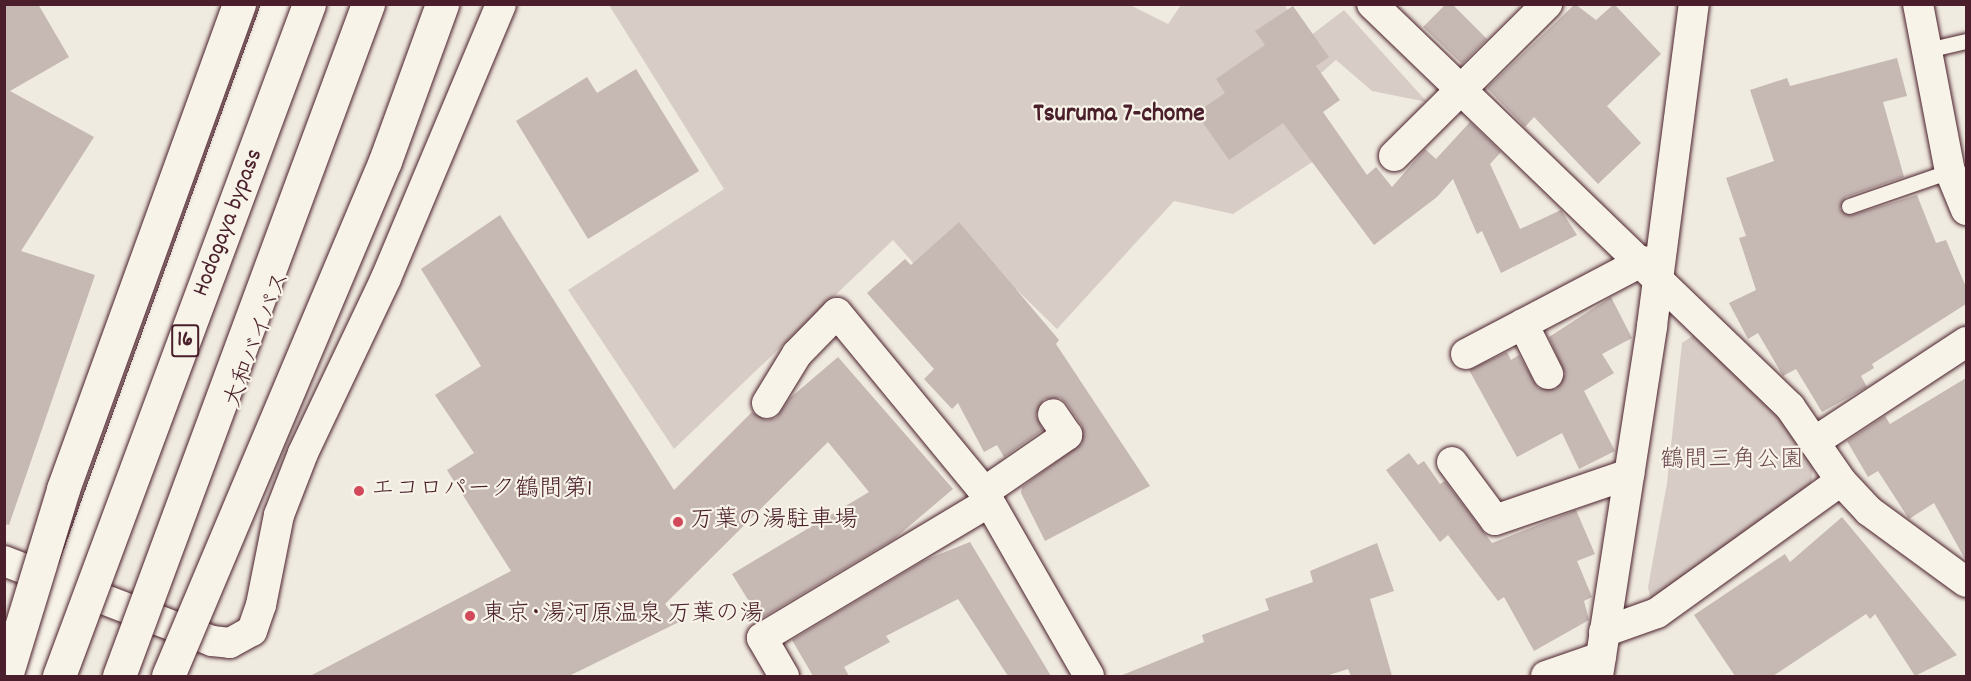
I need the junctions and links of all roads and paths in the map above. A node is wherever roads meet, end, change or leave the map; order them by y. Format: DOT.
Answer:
graph roads {
  1 [pos="239,4"];
  2 [pos="278,4"];
  3 [pos="309,4"];
  4 [pos="368,4"];
  5 [pos="385,4"];
  6 [pos="442,4"];
  7 [pos="501,4"];
  8 [pos="1372,4"];
  9 [pos="1547,4"];
  10 [pos="1694,4"];
  11 [pos="1918,4"];
  12 [pos="1966,41"];
  13 [pos="1927,51"];
  14 [pos="1464,92"];
  15 [pos="1394,156"];
  16 [pos="1950,171"];
  17 [pos="1849,206"];
  18 [pos="1966,210"];
  19 [pos="1651,269"];
  20 [pos="1523,324"];
  21 [pos="1966,342"];
  22 [pos="1466,354"];
  23 [pos="1548,374"];
  24 [pos="767,403"];
  25 [pos="1053,414"];
  26 [pos="1814,442"];
  27 [pos="1452,462"];
  28 [pos="1629,474"];
  29 [pos="1841,482"];
  30 [pos="986,497"];
  31 [pos="4,561"];
  32 [pos="1966,582"];
  33 [pos="67,585"];
  34 [pos="154,619"];
  35 [pos="1601,655"];
  36 [pos="6,676"];
  37 [pos="35,676"];
  38 [pos="59,676"];
  39 [pos="119,676"];
  40 [pos="134,676"];
  41 [pos="168,676"];
  42 [pos="784,676"];
  43 [pos="1089,676"];
  44 [pos="1546,676"];
  1 -- 36 [label="highway, bridge"];
  2 -- 33 [label="highway, 16"];
  3 -- 38 [label="highway, Hodogaya bypass / 16, bridge"];
  4 -- 39 [label="highway, 16, bridge"];
  5 -- 34 [label="highway, 大和バイパス"];
  6 -- 41 [label="highway, bridge"];
  7 -- 34 [label="street"];
  8 -- 14 [label="street"];
  9 -- 14 [label="street"];
  10 -- 19 [label="street"];
  11 -- 13 [label="street"];
  12 -- 13 [label="lane"];
  13 -- 16 [label="street"];
  14 -- 15 [label="street"];
  14 -- 19 [label="street"];
  16 -- 17 [label="lane"];
  16 -- 18 [label="street"];
  19 -- 20 [label="street"];
  19 -- 26 [label="street"];
  19 -- 28 [label="street"];
  20 -- 22 [label="street"];
  20 -- 23 [label="street"];
  21 -- 26 [label="street"];
  24 -- 30 [label="street"];
  25 -- 30 [label="street"];
  26 -- 29 [label="street"];
  27 -- 28 [label="street"];
  28 -- 35 [label="street"];
  29 -- 32 [label="street"];
  29 -- 35 [label="street"];
  30 -- 42 [label="street"];
  30 -- 43 [label="street"];
  31 -- 33 [label="street"];
  33 -- 34 [label="street"];
  33 -- 37 [label="highway, 16"];
  34 -- 40 [label="highway, 大和バイパス"];
  35 -- 44 [label="street"];
}
